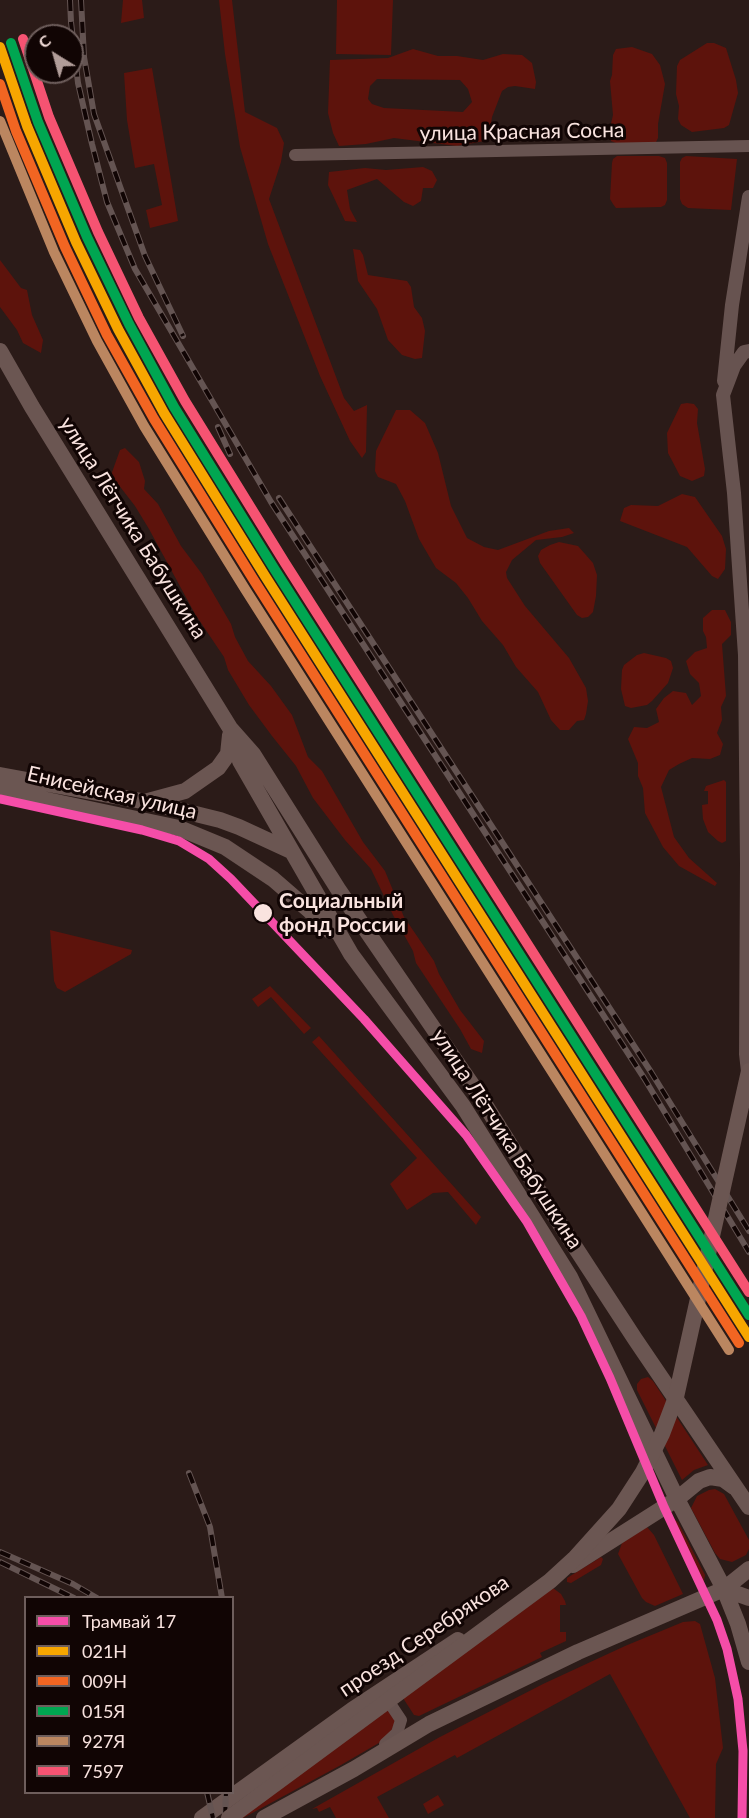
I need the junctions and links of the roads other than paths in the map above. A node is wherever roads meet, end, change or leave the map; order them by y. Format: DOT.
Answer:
graph roads {
  1 [pos="749,146"];
  2 [pos="295,155"];
  3 [pos="749,197"];
  4 [pos="0,351"];
  5 [pos="749,351"];
  6 [pos="723,395"];
  7 [pos="230,728"];
  8 [pos="0,775"];
  9 [pos="0,790"];
  10 [pos="147,802"];
  11 [pos="290,849"];
  12 [pos="338,890"];
  13 [pos="351,954"];
  14 [pos="749,1071"];
  15 [pos="749,1081"];
  16 [pos="677,1499"];
  17 [pos="746,1502"];
  18 [pos="749,1569"];
  19 [pos="724,1589"];
  20 [pos="749,1598"];
  21 [pos="749,1662"];
  22 [pos="352,1710"];
  23 [pos="354,1769"];
  24 [pos="202,1818"];
  25 [pos="230,1818"];
  26 [pos="264,1818"];
  1 -- 2 [label="street, улица Красная Сосна"];
  3 -- 6 [label="street"];
  4 -- 7 [label="main road, улица Лётчика Бабушкина"];
  5 -- 6 [label="street"];
  6 -- 15 [label="street"];
  7 -- 10 [label="main road"];
  7 -- 11 [label="main road, улица Лётчика Бабушкина"];
  7 -- 12 [label="main road, улица Лётчика Бабушкина"];
  8 -- 10 [label="main road, Енисейская улица"];
  9 -- 13 [label="main road, Енисейская улица"];
  10 -- 11 [label="main road, Енисейская улица"];
  11 -- 12 [label="main road, Енисейская улица"];
  11 -- 13 [label="main road, улица Лётчика Бабушкина"];
  12 -- 17 [label="main road, улица Лётчика Бабушкина"];
  13 -- 16 [label="main road, улица Лётчика Бабушкина"];
  14 -- 25 [label="main road, bridge"];
  16 -- 17 [label="main road, проезд Серебрякова"];
  16 -- 19 [label="main road, улица Лётчика Бабушкина"];
  16 -- 22 [label="main road, проезд Серебрякова"];
  18 -- 19 [label="main road"];
  19 -- 20 [label="main road"];
  19 -- 21 [label="main road, улица Лётчика Бабушкина"];
  19 -- 23 [label="main road"];
  22 -- 23 [label="street"];
  22 -- 24 [label="main road, проезд Серебрякова"];
  23 -- 26 [label="main road"];
}
